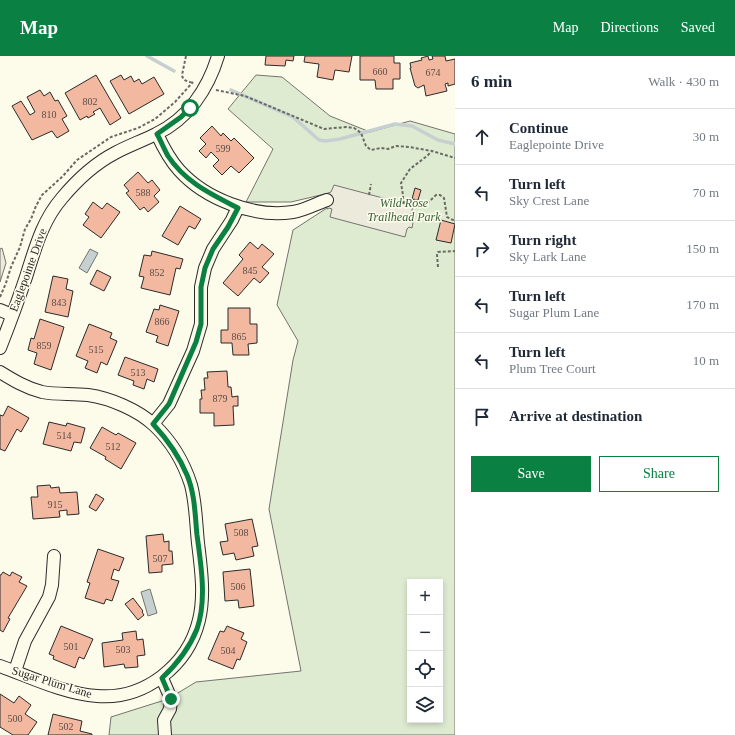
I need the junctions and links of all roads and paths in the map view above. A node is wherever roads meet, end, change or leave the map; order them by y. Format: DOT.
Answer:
graph roads {
  1 [pos="186,56"];
  2 [pos="218,56"];
  3 [pos="196,84"];
  4 [pos="216,90"];
  5 [pos="157,134"];
  6 [pos="432,151"];
  7 [pos="455,158"];
  8 [pos="371,184"];
  9 [pos="370,195"];
  10 [pos="327,200"];
  11 [pos="238,208"];
  12 [pos="455,221"];
  13 [pos="455,251"];
  14 [pos="438,268"];
  15 [pos="0,310"];
  16 [pos="12,315"];
  17 [pos="0,348"];
  18 [pos="0,372"];
  19 [pos="153,424"];
  20 [pos="54,556"];
  21 [pos="0,666"];
  22 [pos="15,671"];
  23 [pos="162,678"];
  24 [pos="165,735"];
  1 -- 3 [label="path"];
  2 -- 5 [label="street, Eaglepointe Drive"];
  4 -- 6 [label="path"];
  5 -- 11 [label="street"];
  5 -- 16 [label="street, Eaglepointe Drive"];
  6 -- 7 [label="path"];
  6 -- 12 [label="path"];
  8 -- 9 [label="path"];
  10 -- 11 [label="street"];
  11 -- 19 [label="street"];
  13 -- 14 [label="path"];
  15 -- 16 [label="street"];
  16 -- 17 [label="street, Eaglepointe Drive"];
  18 -- 19 [label="street, Sugar Plum Lane"];
  19 -- 23 [label="street, Sugar Plum Lane"];
  20 -- 22 [label="street"];
  21 -- 22 [label="street, Sugar Plum Lane"];
  22 -- 23 [label="street, Sugar Plum Lane"];
  23 -- 24 [label="street"];
}
